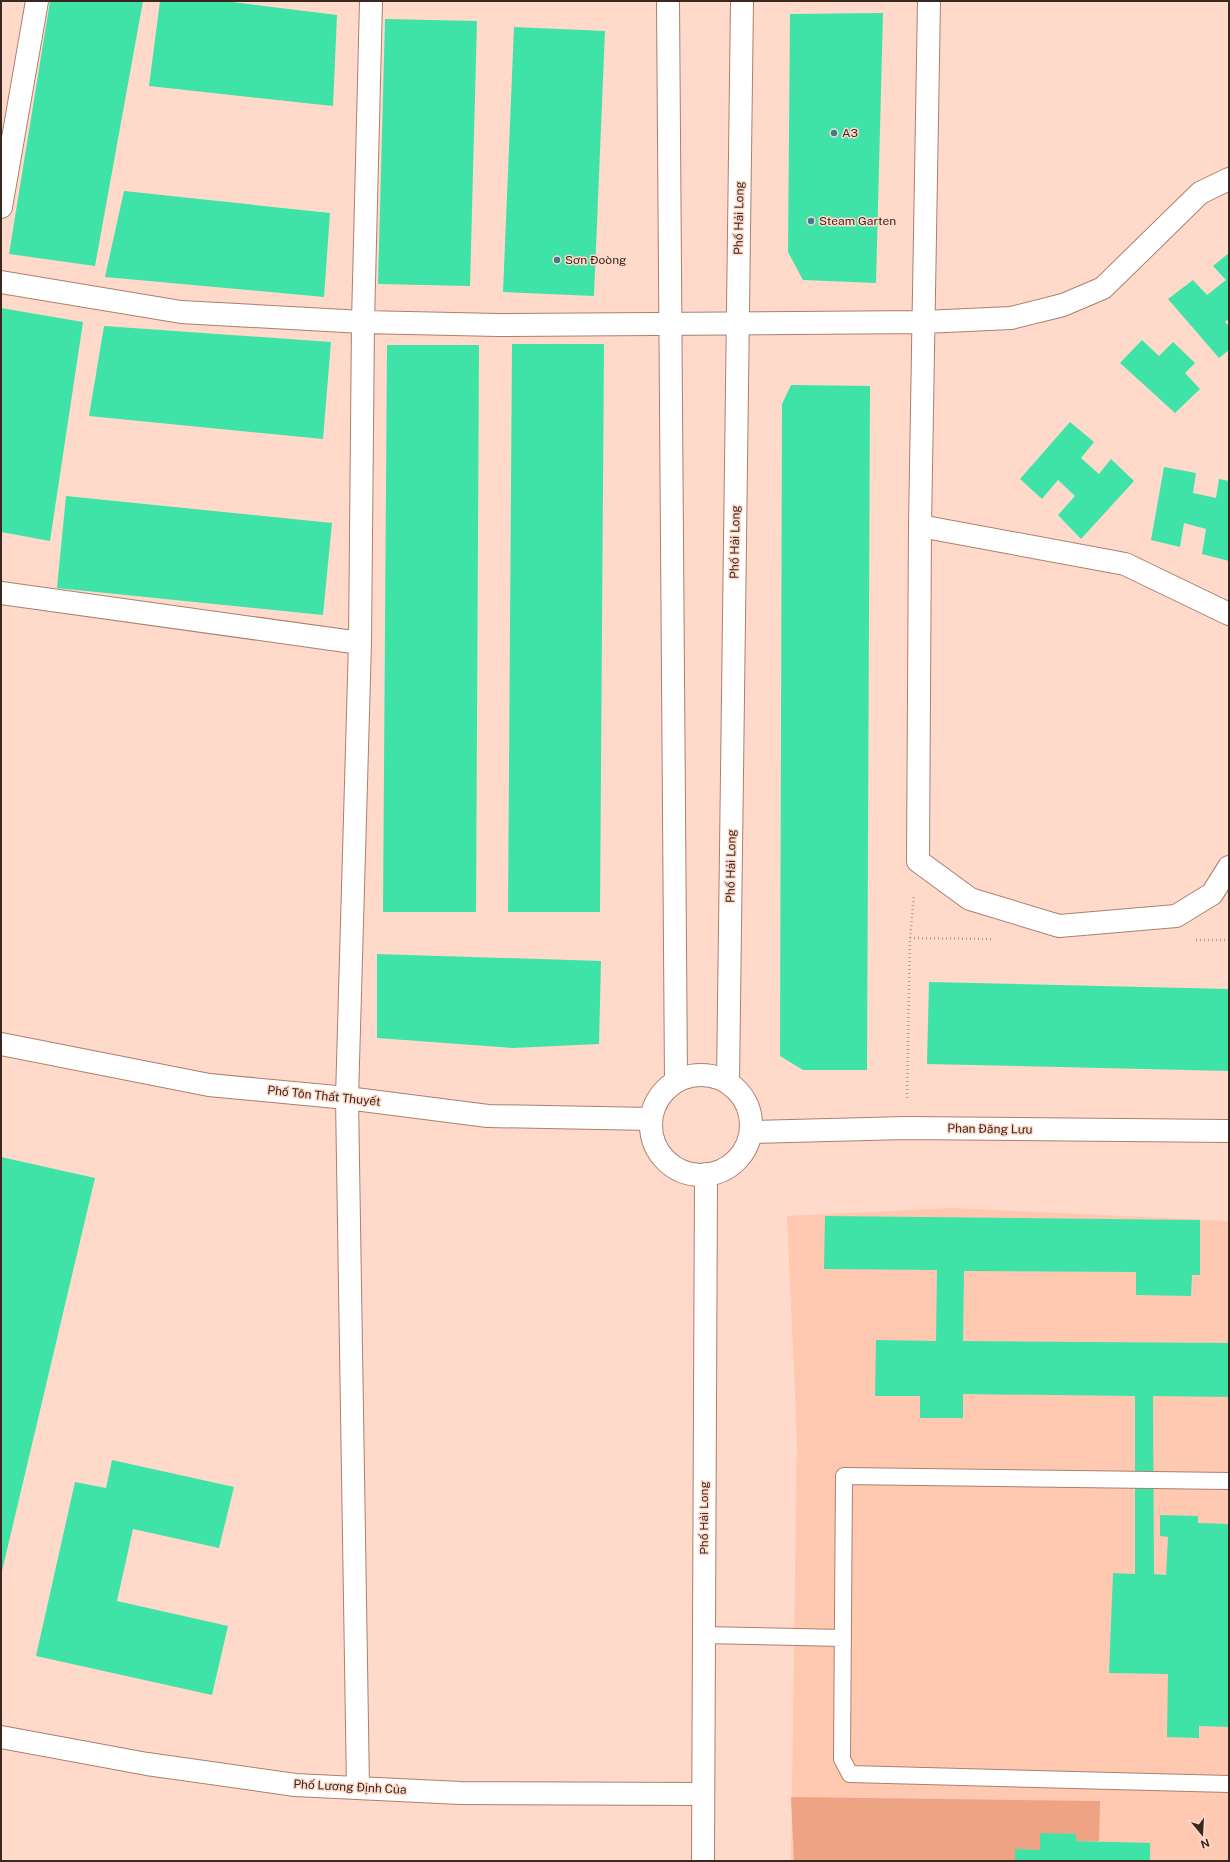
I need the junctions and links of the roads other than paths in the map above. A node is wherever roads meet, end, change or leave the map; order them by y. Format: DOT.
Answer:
graph roads {
  1 [pos="37,1"];
  2 [pos="372,1"];
  3 [pos="668,1"];
  4 [pos="742,1"];
  5 [pos="929,1"];
  6 [pos="1229,179"];
  7 [pos="1,207"];
  8 [pos="1,282"];
  9 [pos="363,322"];
  10 [pos="738,322"];
  11 [pos="924,322"];
  12 [pos="669,323"];
  13 [pos="920,526"];
  14 [pos="1,593"];
  15 [pos="1229,614"];
  16 [pos="360,643"];
  17 [pos="1229,867"];
  18 [pos="1,1044"];
  19 [pos="676,1081"];
  20 [pos="728,1082"];
  21 [pos="347,1098"];
  22 [pos="651,1119"];
  23 [pos="1229,1131"];
  24 [pos="751,1132"];
  25 [pos="706,1174"];
  26 [pos="1229,1481"];
  27 [pos="703,1635"];
  28 [pos="843,1638"];
  29 [pos="1,1737"];
  30 [pos="1229,1784"];
  31 [pos="358,1788"];
  32 [pos="703,1794"];
  33 [pos="703,1861"];
  1 -- 7 [label="street"];
  2 -- 9 [label="street"];
  3 -- 12 [label="street"];
  4 -- 10 [label="street, Phố Hải Long"];
  5 -- 11 [label="street"];
  6 -- 11 [label="street"];
  8 -- 9 [label="street"];
  9 -- 12 [label="street"];
  9 -- 16 [label="street"];
  10 -- 11 [label="street"];
  10 -- 12 [label="street"];
  10 -- 20 [label="street, Phố Hải Long"];
  11 -- 13 [label="street"];
  12 -- 19 [label="street"];
  13 -- 15 [label="street"];
  13 -- 17 [label="street"];
  14 -- 16 [label="street"];
  16 -- 21 [label="street"];
  18 -- 21 [label="street, Phố Tôn Thất Thuyết"];
  19 -- 20 [label="street"];
  19 -- 22 [label="street"];
  20 -- 24 [label="street"];
  21 -- 22 [label="street, Phố Tôn Thất Thuyết"];
  21 -- 31 [label="street"];
  22 -- 25 [label="street"];
  23 -- 24 [label="street, Phan Đăng Lưu"];
  24 -- 25 [label="street"];
  25 -- 27 [label="street, Phố Hải Long"];
  26 -- 28 [label="lane"];
  27 -- 28 [label="lane"];
  27 -- 32 [label="street, Phố Hải Long"];
  28 -- 30 [label="lane"];
  29 -- 31 [label="street, Phố Lương Định Của"];
  31 -- 32 [label="street, Phố Lương Định Của"];
  32 -- 33 [label="street, Phố Hải Long"];
}
